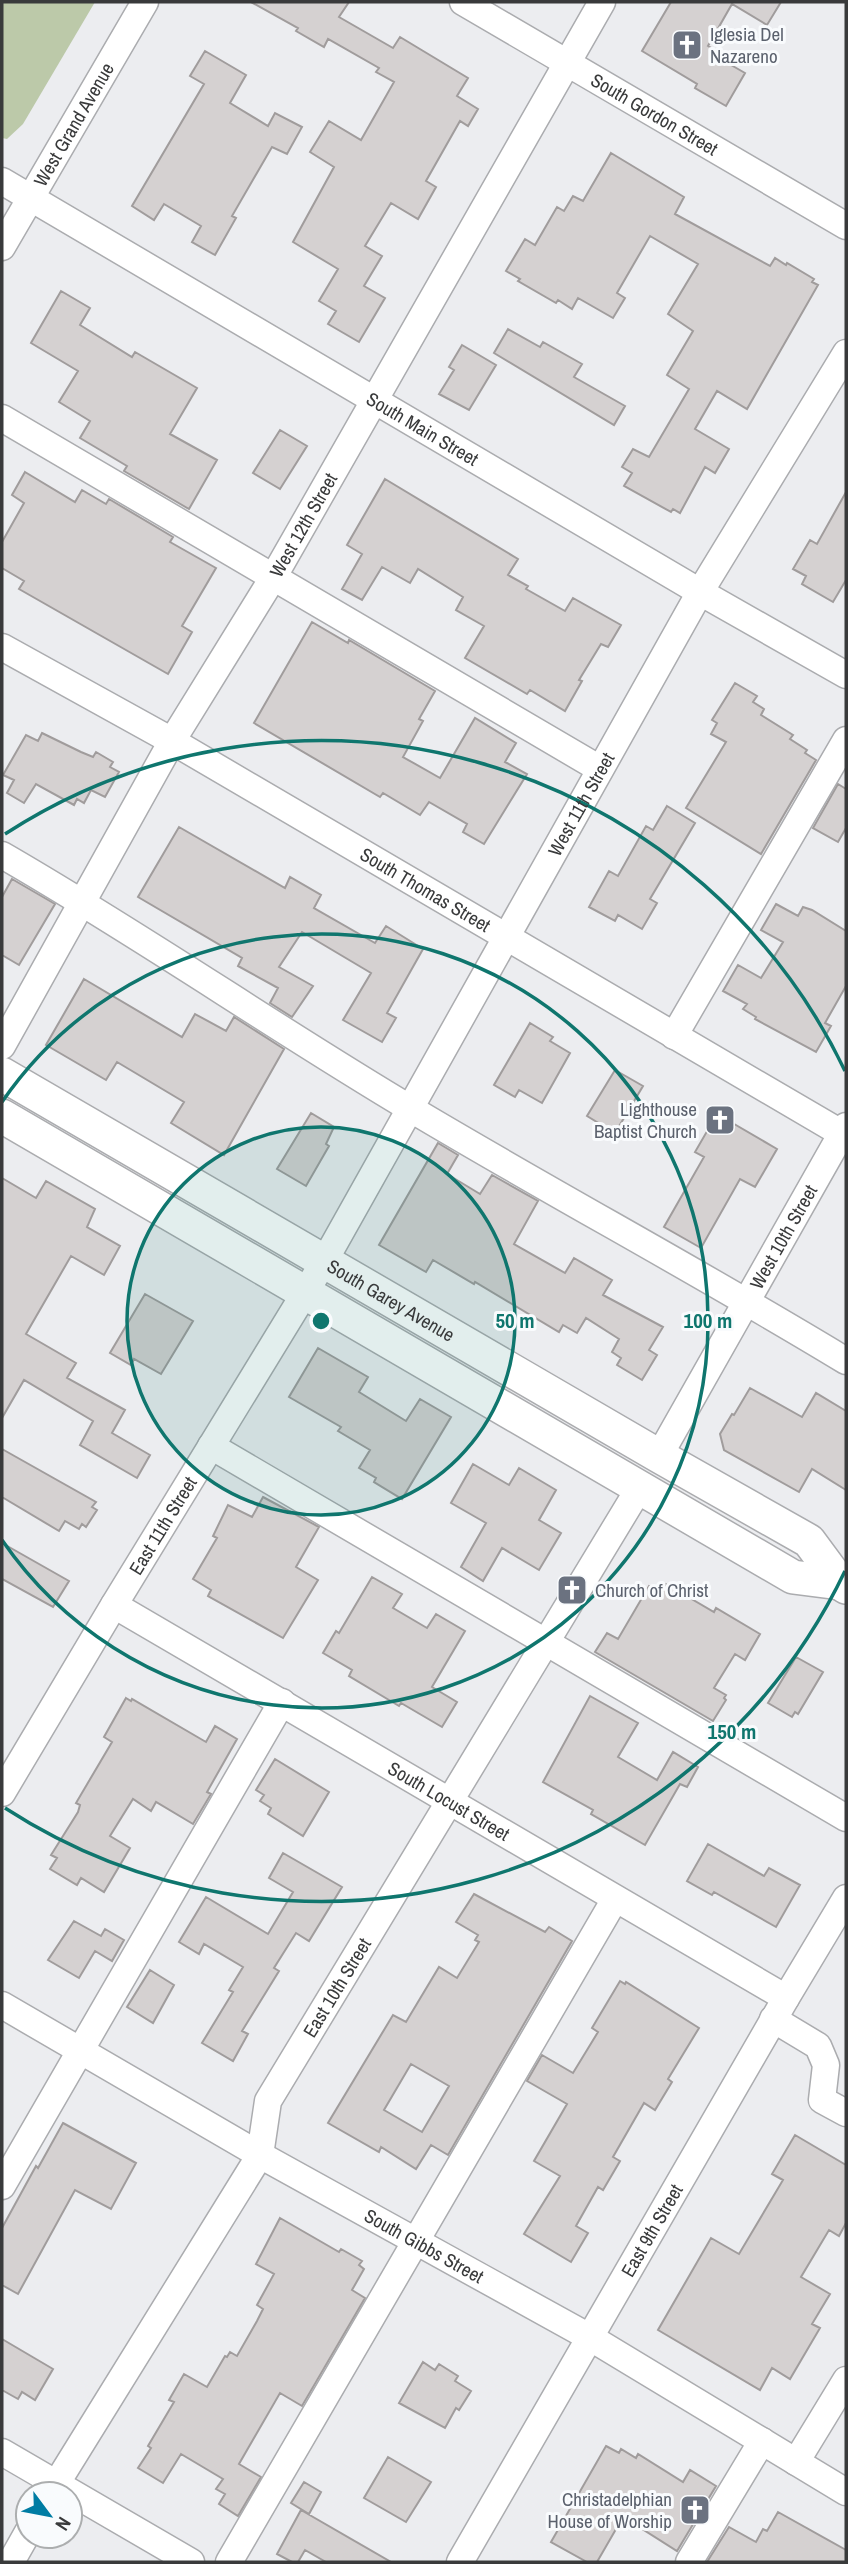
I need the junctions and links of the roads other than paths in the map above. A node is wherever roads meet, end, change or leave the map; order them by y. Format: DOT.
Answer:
graph roads {
  1 [pos="145,2"];
  2 [pos="463,2"];
  3 [pos="601,2"];
  4 [pos="567,61"];
  5 [pos="2,181"];
  6 [pos="30,198"];
  7 [pos="846,226"];
  8 [pos="2,247"];
  9 [pos="846,353"];
  10 [pos="375,401"];
  11 [pos="2,418"];
  12 [pos="274,576"];
  13 [pos="700,592"];
  14 [pos="2,647"];
  15 [pos="846,675"];
  16 [pos="846,740"];
  17 [pos="173,741"];
  18 [pos="600,769"];
  19 [pos="2,855"];
  20 [pos="82,901"];
  21 [pos="505,937"];
  22 [pos="674,1036"];
  23 [pos="2,1046"];
  24 [pos="2,1074"];
  25 [pos="410,1108"];
  26 [pos="2,1116"];
  27 [pos="845,1132"];
  28 [pos="325,1260"];
  29 [pos="305,1293"];
  30 [pos="746,1301"];
  31 [pos="846,1361"];
  32 [pos="211,1446"];
  33 [pos="659,1456"];
  34 [pos="640,1487"];
  35 [pos="843,1585"];
  36 [pos="114,1605"];
  37 [pos="546,1642"];
  38 [pos="282,1702"];
  39 [pos="2,1793"];
  40 [pos="450,1800"];
  41 [pos="846,1818"];
  42 [pos="846,1898"];
  43 [pos="615,1899"];
  44 [pos="2,2005"];
  45 [pos="780,2008"];
  46 [pos="81,2051"];
  47 [pos="846,2113"];
  48 [pos="260,2155"];
  49 [pos="2,2186"];
  50 [pos="417,2242"];
  51 [pos="591,2338"];
  52 [pos="846,2380"];
  53 [pos="762,2441"];
  54 [pos="2,2452"];
  55 [pos="796,2462"];
  56 [pos="41,2480"];
  57 [pos="59,2480"];
  58 [pos="846,2492"];
  59 [pos="84,2505"];
  60 [pos="191,2562"];
  61 [pos="229,2562"];
  62 [pos="460,2562"];
  63 [pos="689,2562"];
  1 -- 6 [label="street, West Grand Avenue"];
  2 -- 4 [label="street, South Gordon Street"];
  3 -- 4 [label="street, West 12th Street"];
  4 -- 7 [label="street, South Gordon Street"];
  4 -- 10 [label="street, West 12th Street"];
  5 -- 6 [label="street, South Main Street"];
  6 -- 8 [label="street, West Grand Avenue"];
  6 -- 10 [label="street, South Main Street"];
  9 -- 13 [label="street, West 11th Street"];
  10 -- 12 [label="street, West 12th Street"];
  10 -- 13 [label="street, South Main Street"];
  11 -- 12 [label="street"];
  12 -- 17 [label="street, West 12th Street"];
  12 -- 18 [label="street"];
  13 -- 15 [label="street, South Main Street"];
  13 -- 18 [label="street, West 11th Street"];
  14 -- 17 [label="street, South Thomas Street"];
  16 -- 22 [label="street"];
  17 -- 20 [label="street, West 12th Street"];
  17 -- 21 [label="street, South Thomas Street"];
  18 -- 21 [label="street, West 11th Street"];
  19 -- 20 [label="street"];
  20 -- 23 [label="street, West 12th Street"];
  20 -- 25 [label="street"];
  21 -- 22 [label="street, South Thomas Street"];
  21 -- 25 [label="street, West 11th Street"];
  22 -- 27 [label="street, South Thomas Street"];
  24 -- 28 [label="main road, South Garey Avenue"];
  25 -- 28 [label="street, West 11th Street"];
  25 -- 30 [label="street"];
  26 -- 29 [label="main road, South Garey Avenue"];
  27 -- 30 [label="street, West 10th Street"];
  28 -- 29 [label="street, East 11th Street"];
  28 -- 33 [label="main road, South Garey Avenue"];
  29 -- 32 [label="street, East 11th Street"];
  29 -- 34 [label="main road, South Garey Avenue"];
  30 -- 31 [label="street"];
  30 -- 33 [label="street, West 10th Street"];
  32 -- 36 [label="street, East 11th Street"];
  32 -- 37 [label="street"];
  33 -- 35 [label="main road, South Garey Avenue"];
  34 -- 35 [label="main road, South Garey Avenue"];
  34 -- 37 [label="street, East 10th Street"];
  36 -- 38 [label="street, South Locust Street"];
  36 -- 39 [label="street, East 11th Street"];
  37 -- 40 [label="street, East 10th Street"];
  37 -- 41 [label="street"];
  38 -- 40 [label="street, South Locust Street"];
  38 -- 46 [label="street"];
  40 -- 43 [label="street, South Locust Street"];
  40 -- 48 [label="street, East 10th Street"];
  42 -- 45 [label="street, East 9th Street"];
  43 -- 45 [label="street, South Locust Street"];
  43 -- 50 [label="street"];
  44 -- 46 [label="street, South Gibbs Street"];
  45 -- 47 [label="street, South Locust Street"];
  45 -- 51 [label="street, East 9th Street"];
  46 -- 48 [label="street, South Gibbs Street"];
  46 -- 49 [label="street"];
  48 -- 50 [label="street, South Gibbs Street"];
  48 -- 57 [label="street, East 10th Street"];
  50 -- 51 [label="street, South Gibbs Street"];
  50 -- 61 [label="street"];
  51 -- 53 [label="street, South Gibbs Street"];
  51 -- 62 [label="street, East 9th Street"];
  52 -- 55 [label="street"];
  53 -- 55 [label="street, South Gibbs Street"];
  53 -- 63 [label="street"];
  54 -- 56 [label="street"];
  55 -- 58 [label="street, South Gibbs Street"];
  59 -- 60 [label="street"];
}
